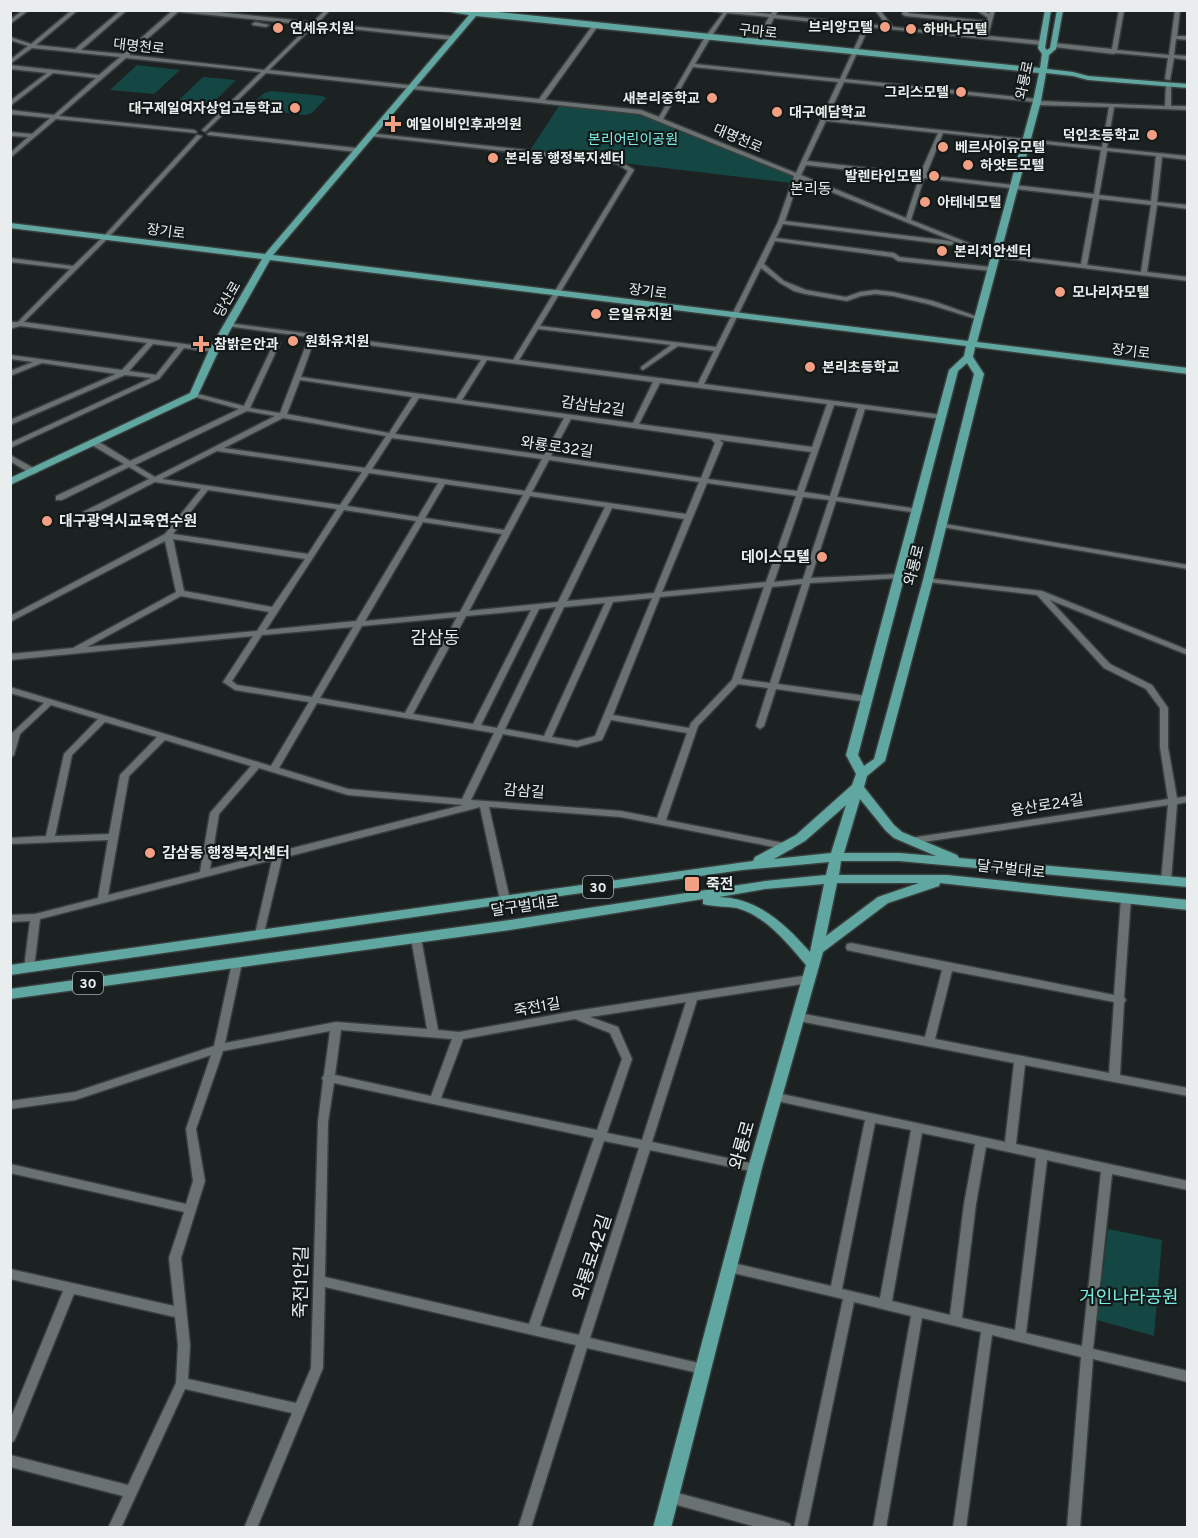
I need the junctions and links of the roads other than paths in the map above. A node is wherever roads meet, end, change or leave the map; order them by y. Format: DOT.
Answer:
graph roads {
  1 [pos="27,10"];
  2 [pos="76,10"];
  3 [pos="125,10"];
  4 [pos="179,10"];
  5 [pos="328,10"];
  6 [pos="441,10"];
  7 [pos="711,10"];
  8 [pos="777,10"];
  9 [pos="877,10"];
  10 [pos="953,10"];
  11 [pos="978,10"];
  12 [pos="1048,10"];
  13 [pos="1060,10"];
  14 [pos="1122,10"];
  15 [pos="1178,10"];
  16 [pos="726,11"];
  17 [pos="475,12"];
  18 [pos="906,12"];
  19 [pos="930,14"];
  20 [pos="773,17"];
  21 [pos="991,17"];
  22 [pos="262,19"];
  23 [pos="951,19"];
  24 [pos="1177,20"];
  25 [pos="1188,21"];
  26 [pos="10,23"];
  27 [pos="314,24"];
  28 [pos="266,25"];
  29 [pos="595,26"];
  30 [pos="867,26"];
  31 [pos="892,29"];
  32 [pos="1175,37"];
  33 [pos="10,38"];
  34 [pos="452,38"];
  35 [pos="708,38"];
  36 [pos="985,38"];
  37 [pos="1188,38"];
  38 [pos="758,43"];
  39 [pos="1042,43"];
  40 [pos="1054,45"];
  41 [pos="32,46"];
  42 [pos="76,51"];
  43 [pos="1114,52"];
  44 [pos="854,53"];
  45 [pos="1046,54"];
  46 [pos="125,56"];
  47 [pos="1173,57"];
  48 [pos="1188,58"];
  49 [pos="10,65"];
  50 [pos="692,65"];
  51 [pos="51,72"];
  52 [pos="265,72"];
  53 [pos="1042,72"];
  54 [pos="101,77"];
  55 [pos="841,80"];
  56 [pos="1188,81"];
  57 [pos="1168,82"];
  58 [pos="1188,86"];
  59 [pos="409,88"];
  60 [pos="541,101"];
  61 [pos="1037,102"];
  62 [pos="10,104"];
  63 [pos="1112,105"];
  64 [pos="1168,106"];
  65 [pos="1188,108"];
  66 [pos="10,112"];
  67 [pos="56,116"];
  68 [pos="661,118"];
  69 [pos="824,118"];
  70 [pos="208,132"];
  71 [pos="941,132"];
  72 [pos="10,134"];
  73 [pos="197,134"];
  74 [pos="370,134"];
  75 [pos="33,136"];
  76 [pos="1026,141"];
  77 [pos="1104,149"];
  78 [pos="356,150"];
  79 [pos="1159,155"];
  80 [pos="10,156"];
  81 [pos="1188,158"];
  82 [pos="805,163"];
  83 [pos="797,177"];
  84 [pos="922,177"];
  85 [pos="1014,187"];
  86 [pos="1095,197"];
  87 [pos="1154,203"];
  88 [pos="1188,207"];
  89 [pos="908,221"];
  90 [pos="781,222"];
  91 [pos="11,226"];
  92 [pos="106,237"];
  93 [pos="773,239"];
  94 [pos="962,245"];
  95 [pos="995,256"];
  96 [pos="267,257"];
  97 [pos="10,260"];
  98 [pos="760,264"];
  99 [pos="1084,267"];
  100 [pos="74,268"];
  101 [pos="992,269"];
  102 [pos="1144,274"];
  103 [pos="1188,279"];
  104 [pos="556,293"];
  105 [pos="734,315"];
  106 [pos="978,318"];
  107 [pos="19,324"];
  108 [pos="10,325"];
  109 [pos="228,325"];
  110 [pos="536,327"];
  111 [pos="313,336"];
  112 [pos="152,341"];
  113 [pos="277,343"];
  114 [pos="677,344"];
  115 [pos="972,344"];
  116 [pos="183,345"];
  117 [pos="718,349"];
  118 [pos="214,350"];
  119 [pos="10,357"];
  120 [pos="968,357"];
  121 [pos="485,358"];
  122 [pos="40,361"];
  123 [pos="515,362"];
  124 [pos="643,368"];
  125 [pos="1188,371"];
  126 [pos="123,373"];
  127 [pos="10,374"];
  128 [pos="157,378"];
  129 [pos="297,378"];
  130 [pos="657,381"];
  131 [pos="700,386"];
  132 [pos="194,395"];
  133 [pos="417,395"];
  134 [pos="458,401"];
  135 [pos="831,403"];
  136 [pos="862,408"];
  137 [pos="246,409"];
  138 [pos="283,415"];
  139 [pos="568,416"];
  140 [pos="942,417"];
  141 [pos="10,423"];
  142 [pos="635,426"];
  143 [pos="390,435"];
  144 [pos="713,437"];
  145 [pos="93,442"];
  146 [pos="10,446"];
  147 [pos="217,449"];
  148 [pos="815,450"];
  149 [pos="10,457"];
  150 [pos="544,459"];
  151 [pos="130,464"];
  152 [pos="367,470"];
  153 [pos="34,472"];
  154 [pos="155,480"];
  155 [pos="443,481"];
  156 [pos="10,482"];
  157 [pos="702,482"];
  158 [pos="206,487"];
  159 [pos="526,493"];
  160 [pos="800,495"];
  161 [pos="59,498"];
  162 [pos="834,500"];
  163 [pos="609,506"];
  164 [pos="342,508"];
  165 [pos="918,511"];
  166 [pos="86,513"];
  167 [pos="688,517"];
  168 [pos="421,520"];
  169 [pos="942,525"];
  170 [pos="505,532"];
  171 [pos="168,536"];
  172 [pos="310,557"];
  173 [pos="1188,567"];
  174 [pos="900,576"];
  175 [pos="928,580"];
  176 [pos="806,581"];
  177 [pos="769,585"];
  178 [pos="180,593"];
  179 [pos="1040,593"];
  180 [pos="656,596"];
  181 [pos="610,600"];
  182 [pos="561,605"];
  183 [pos="536,607"];
  184 [pos="274,610"];
  185 [pos="462,614"];
  186 [pos="10,620"];
  187 [pos="360,624"];
  188 [pos="259,633"];
  189 [pos="72,651"];
  190 [pos="1188,653"];
  191 [pos="10,657"];
  192 [pos="736,681"];
  193 [pos="773,687"];
  194 [pos="10,690"];
  195 [pos="867,699"];
  196 [pos="315,700"];
  197 [pos="50,702"];
  198 [pos="408,716"];
  199 [pos="607,717"];
  200 [pos="104,718"];
  201 [pos="760,726"];
  202 [pos="476,727"];
  203 [pos="692,731"];
  204 [pos="501,732"];
  205 [pos="163,736"];
  206 [pos="547,739"];
  207 [pos="10,755"];
  208 [pos="257,764"];
  209 [pos="274,770"];
  210 [pos="862,774"];
  211 [pos="858,787"];
  212 [pos="1188,799"];
  213 [pos="1173,801"];
  214 [pos="465,803"];
  215 [pos="484,804"];
  216 [pos="661,821"];
  217 [pos="114,837"];
  218 [pos="50,839"];
  219 [pos="10,841"];
  220 [pos="910,841"];
  221 [pos="789,847"];
  222 [pos="278,855"];
  223 [pos="836,857"];
  224 [pos="965,863"];
  225 [pos="742,866"];
  226 [pos="204,874"];
  227 [pos="831,879"];
  228 [pos="947,879"];
  229 [pos="1166,881"];
  230 [pos="1188,883"];
  231 [pos="1126,898"];
  232 [pos="102,900"];
  233 [pos="505,900"];
  234 [pos="668,902"];
  235 [pos="1188,905"];
  236 [pos="35,917"];
  237 [pos="10,919"];
  238 [pos="260,934"];
  239 [pos="416,938"];
  240 [pos="851,947"];
  241 [pos="172,949"];
  242 [pos="814,956"];
  243 [pos="237,963"];
  244 [pos="948,967"];
  245 [pos="29,968"];
  246 [pos="10,970"];
  247 [pos="134,977"];
  248 [pos="809,979"];
  249 [pos="10,994"];
  250 [pos="693,997"];
  251 [pos="1121,1000"];
  252 [pos="575,1015"];
  253 [pos="799,1017"];
  254 [pos="336,1026"];
  255 [pos="433,1034"];
  256 [pos="459,1036"];
  257 [pos="929,1041"];
  258 [pos="219,1048"];
  259 [pos="1020,1059"];
  260 [pos="327,1078"];
  261 [pos="1113,1078"];
  262 [pos="1188,1092"];
  263 [pos="777,1097"];
  264 [pos="434,1101"];
  265 [pos="10,1105"];
  266 [pos="872,1118"];
  267 [pos="917,1128"];
  268 [pos="600,1136"];
  269 [pos="981,1142"];
  270 [pos="646,1145"];
  271 [pos="1010,1148"];
  272 [pos="1042,1155"];
  273 [pos="10,1168"];
  274 [pos="755,1168"];
  275 [pos="1107,1168"];
  276 [pos="1188,1186"];
  277 [pos="190,1209"];
  278 [pos="729,1267"];
  279 [pos="10,1274"];
  280 [pos="319,1281"];
  281 [pos="70,1288"];
  282 [pos="835,1293"];
  283 [pos="849,1297"];
  284 [pos="885,1305"];
  285 [pos="180,1313"];
  286 [pos="917,1313"];
  287 [pos="955,1322"];
  288 [pos="987,1329"];
  289 [pos="533,1330"];
  290 [pos="1020,1337"];
  291 [pos="583,1341"];
  292 [pos="1088,1353"];
  293 [pos="703,1369"];
  294 [pos="1188,1377"];
  295 [pos="182,1383"];
  296 [pos="299,1409"];
  297 [pos="10,1437"];
  298 [pos="10,1461"];
  299 [pos="131,1492"];
  300 [pos="670,1497"];
  301 [pos="114,1527"];
  302 [pos="250,1527"];
  303 [pos="524,1527"];
  304 [pos="662,1527"];
  305 [pos="785,1527"];
  306 [pos="800,1527"];
  307 [pos="879,1527"];
  308 [pos="959,1527"];
  309 [pos="1073,1527"];
  1 -- 26 [label="street"];
  2 -- 41 [label="street"];
  3 -- 42 [label="street"];
  4 -- 22 [label="street"];
  4 -- 46 [label="street"];
  5 -- 27 [label="street"];
  6 -- 17 [label="main road, 구마로"];
  7 -- 16 [label="street"];
  8 -- 20 [label="street"];
  9 -- 31 [label="street"];
  10 -- 23 [label="street"];
  11 -- 21 [label="street"];
  12 -- 39 [label="main road, 와룡로"];
  13 -- 40 [label="main road"];
  14 -- 43 [label="street"];
  15 -- 24 [label="street"];
  16 -- 20 [label="street"];
  16 -- 35 [label="street"];
  17 -- 29 [label="main road, 구마로"];
  17 -- 34 [label="main road, 당산로"];
  18 -- 19 [label="street"];
  19 -- 23 [label="street"];
  20 -- 30 [label="street"];
  20 -- 38 [label="street"];
  21 -- 23 [label="street"];
  21 -- 36 [label="street"];
  22 -- 27 [label="street"];
  22 -- 28 [label="street"];
  24 -- 25 [label="street"];
  24 -- 32 [label="street"];
  27 -- 34 [label="street"];
  27 -- 52 [label="street"];
  29 -- 35 [label="main road, 구마로"];
  29 -- 60 [label="street"];
  30 -- 31 [label="street"];
  30 -- 44 [label="street"];
  31 -- 36 [label="street"];
  32 -- 37 [label="street"];
  32 -- 47 [label="street"];
  33 -- 41 [label="street, 대명천로"];
  34 -- 59 [label="main road, 당산로"];
  35 -- 38 [label="main road, 구마로"];
  35 -- 50 [label="street"];
  36 -- 39 [label="street"];
  38 -- 44 [label="main road, 구마로"];
  39 -- 45 [label="main road, 와룡로"];
  40 -- 43 [label="street"];
  40 -- 45 [label="main road, 와룡로"];
  41 -- 42 [label="street, 대명천로"];
  41 -- 49 [label="street"];
  42 -- 46 [label="street, 대명천로"];
  43 -- 47 [label="street"];
  44 -- 53 [label="main road, 구마로"];
  44 -- 55 [label="street"];
  45 -- 53 [label="main road, 와룡로"];
  46 -- 52 [label="street, 대명천로"];
  46 -- 54 [label="street"];
  47 -- 48 [label="street"];
  47 -- 57 [label="street"];
  49 -- 51 [label="street"];
  50 -- 55 [label="street"];
  50 -- 68 [label="street"];
  51 -- 54 [label="street"];
  51 -- 62 [label="street"];
  52 -- 59 [label="street, 대명천로"];
  52 -- 70 [label="street"];
  53 -- 57 [label="main road, 구마로"];
  53 -- 61 [label="main road, 와룡로"];
  54 -- 67 [label="street"];
  55 -- 61 [label="street"];
  55 -- 69 [label="street"];
  56 -- 57 [label="main road, 구마로"];
  57 -- 58 [label="main road, 구마로"];
  57 -- 64 [label="street"];
  59 -- 60 [label="street, 대명천로"];
  59 -- 74 [label="main road, 당산로"];
  60 -- 68 [label="street, 대명천로"];
  61 -- 63 [label="street"];
  61 -- 76 [label="main road, 와룡로"];
  63 -- 64 [label="street"];
  63 -- 77 [label="street"];
  64 -- 65 [label="street"];
  66 -- 67 [label="street"];
  67 -- 73 [label="street"];
  67 -- 75 [label="street"];
  68 -- 83 [label="street, 대명천로"];
  69 -- 71 [label="street"];
  69 -- 82 [label="street"];
  70 -- 73 [label="street"];
  70 -- 78 [label="street"];
  71 -- 76 [label="street"];
  71 -- 84 [label="street"];
  72 -- 75 [label="street"];
  73 -- 92 [label="street, 장기로"];
  74 -- 78 [label="main road, 당산로"];
  74 -- 104 [label="street"];
  75 -- 80 [label="street"];
  76 -- 77 [label="street"];
  76 -- 85 [label="main road, 와룡로"];
  77 -- 79 [label="street"];
  77 -- 86 [label="street"];
  78 -- 96 [label="main road, 당산로"];
  79 -- 81 [label="street"];
  79 -- 87 [label="street"];
  82 -- 83 [label="street"];
  82 -- 84 [label="street"];
  83 -- 89 [label="street, 대명천로"];
  83 -- 90 [label="street"];
  84 -- 85 [label="street"];
  84 -- 89 [label="street"];
  85 -- 86 [label="street"];
  85 -- 95 [label="main road, 와룡로"];
  86 -- 87 [label="street"];
  86 -- 99 [label="street"];
  87 -- 88 [label="street"];
  87 -- 102 [label="street"];
  89 -- 94 [label="street, 대명천로"];
  90 -- 93 [label="street"];
  90 -- 94 [label="street"];
  91 -- 92 [label="main road, 장기로"];
  92 -- 96 [label="main road, 장기로"];
  92 -- 100 [label="street"];
  93 -- 98 [label="street"];
  93 -- 101 [label="street"];
  94 -- 95 [label="street, 대명천로"];
  95 -- 99 [label="street, 대명천로"];
  95 -- 101 [label="main road, 와룡로"];
  96 -- 104 [label="main road, 장기로"];
  96 -- 109 [label="main road, 당산로"];
  97 -- 100 [label="street"];
  98 -- 105 [label="street"];
  98 -- 106 [label="street"];
  99 -- 102 [label="street, 대명천로"];
  100 -- 107 [label="street"];
  101 -- 106 [label="main road, 와룡로"];
  102 -- 103 [label="street, 대명천로"];
  104 -- 105 [label="main road, 장기로"];
  104 -- 110 [label="street"];
  105 -- 115 [label="main road, 장기로"];
  105 -- 117 [label="street"];
  106 -- 115 [label="main road, 와룡로"];
  107 -- 108 [label="street"];
  107 -- 112 [label="street"];
  109 -- 111 [label="street"];
  109 -- 118 [label="main road, 당산로"];
  110 -- 114 [label="street"];
  110 -- 123 [label="street"];
  111 -- 121 [label="street"];
  111 -- 129 [label="street"];
  112 -- 116 [label="street"];
  112 -- 126 [label="street"];
  113 -- 137 [label="street"];
  114 -- 117 [label="street"];
  114 -- 124 [label="street"];
  115 -- 120 [label="main road, 와룡로"];
  115 -- 125 [label="main road, 장기로"];
  116 -- 118 [label="street"];
  116 -- 128 [label="street"];
  117 -- 131 [label="street"];
  118 -- 132 [label="main road, 당산로"];
  119 -- 122 [label="street"];
  120 -- 140 [label="main road, 와룡로"];
  120 -- 169 [label="main road, 와룡로"];
  121 -- 123 [label="street"];
  121 -- 134 [label="street"];
  122 -- 126 [label="street"];
  122 -- 127 [label="street"];
  123 -- 130 [label="street"];
  126 -- 128 [label="street"];
  126 -- 141 [label="street"];
  128 -- 146 [label="street"];
  129 -- 133 [label="street, 감삼남2길"];
  129 -- 138 [label="street"];
  130 -- 131 [label="street"];
  130 -- 142 [label="street"];
  131 -- 135 [label="street"];
  132 -- 137 [label="street, 와룡로32길"];
  132 -- 145 [label="main road"];
  133 -- 134 [label="street, 감삼남2길"];
  133 -- 143 [label="street"];
  134 -- 139 [label="street, 감삼남2길"];
  135 -- 136 [label="street"];
  135 -- 148 [label="street"];
  136 -- 140 [label="street"];
  136 -- 162 [label="street"];
  137 -- 138 [label="street, 와룡로32길"];
  137 -- 151 [label="street"];
  138 -- 143 [label="street, 와룡로32길"];
  138 -- 147 [label="street"];
  139 -- 142 [label="street, 감삼남2길"];
  139 -- 150 [label="street"];
  140 -- 165 [label="main road, 와룡로"];
  142 -- 144 [label="street, 감삼남2길"];
  143 -- 150 [label="street, 와룡로32길"];
  143 -- 152 [label="street"];
  144 -- 148 [label="street, 감삼남2길"];
  144 -- 157 [label="street"];
  145 -- 151 [label="street"];
  145 -- 153 [label="main road"];
  147 -- 152 [label="street"];
  147 -- 154 [label="street"];
  148 -- 160 [label="street"];
  149 -- 153 [label="street"];
  150 -- 157 [label="street, 와룡로32길"];
  150 -- 159 [label="street"];
  151 -- 154 [label="street"];
  151 -- 161 [label="street"];
  152 -- 155 [label="street"];
  152 -- 164 [label="street"];
  153 -- 156 [label="main road"];
  154 -- 158 [label="street"];
  154 -- 166 [label="street"];
  155 -- 159 [label="street"];
  155 -- 168 [label="street"];
  157 -- 160 [label="street, 와룡로32길"];
  157 -- 167 [label="street"];
  158 -- 164 [label="street"];
  158 -- 171 [label="street"];
  159 -- 163 [label="street"];
  159 -- 170 [label="street"];
  160 -- 162 [label="street, 와룡로32길"];
  160 -- 177 [label="street"];
  162 -- 165 [label="street, 와룡로32길"];
  162 -- 176 [label="street"];
  163 -- 167 [label="street"];
  163 -- 182 [label="street"];
  164 -- 168 [label="street"];
  164 -- 172 [label="street"];
  165 -- 174 [label="main road, 와룡로"];
  167 -- 180 [label="street"];
  168 -- 170 [label="street"];
  168 -- 187 [label="street"];
  169 -- 173 [label="street"];
  169 -- 175 [label="main road, 와룡로"];
  170 -- 185 [label="street"];
  171 -- 172 [label="street"];
  171 -- 178 [label="street"];
  171 -- 186 [label="street"];
  172 -- 184 [label="street"];
  174 -- 176 [label="street"];
  174 -- 195 [label="main road, 와룡로"];
  175 -- 179 [label="street"];
  175 -- 210 [label="main road, 와룡로"];
  176 -- 177 [label="street"];
  176 -- 193 [label="street"];
  177 -- 180 [label="street"];
  177 -- 192 [label="street"];
  178 -- 184 [label="street"];
  178 -- 189 [label="street"];
  179 -- 190 [label="street"];
  179 -- 213 [label="street"];
  180 -- 181 [label="street"];
  180 -- 199 [label="street"];
  181 -- 182 [label="street"];
  181 -- 206 [label="street"];
  182 -- 183 [label="street"];
  182 -- 204 [label="street"];
  183 -- 185 [label="street"];
  183 -- 202 [label="street"];
  184 -- 188 [label="street"];
  185 -- 187 [label="street"];
  185 -- 198 [label="street"];
  187 -- 188 [label="street"];
  187 -- 196 [label="street"];
  188 -- 189 [label="street"];
  188 -- 196 [label="street"];
  189 -- 191 [label="street"];
  192 -- 193 [label="street"];
  192 -- 203 [label="street"];
  193 -- 195 [label="street"];
  193 -- 201 [label="street"];
  194 -- 197 [label="street, 감삼길"];
  195 -- 210 [label="main road, 와룡로"];
  196 -- 198 [label="street"];
  196 -- 209 [label="street"];
  197 -- 200 [label="street, 감삼길"];
  197 -- 207 [label="street"];
  198 -- 202 [label="street"];
  199 -- 203 [label="street"];
  199 -- 206 [label="street"];
  200 -- 205 [label="street, 감삼길"];
  200 -- 218 [label="street"];
  202 -- 204 [label="street"];
  203 -- 216 [label="street"];
  204 -- 206 [label="street"];
  204 -- 214 [label="street"];
  205 -- 208 [label="street, 감삼길"];
  205 -- 217 [label="street"];
  208 -- 209 [label="street, 감삼길"];
  208 -- 226 [label="street"];
  209 -- 214 [label="street, 감삼길"];
  210 -- 211 [label="main road, 와룡로"];
  211 -- 220 [label="main road"];
  211 -- 221 [label="main road"];
  211 -- 223 [label="main road, 와룡로"];
  212 -- 213 [label="street, 용산로24길"];
  213 -- 220 [label="street, 용산로24길"];
  213 -- 229 [label="street"];
  214 -- 215 [label="street, 감삼길"];
  215 -- 216 [label="street, 감삼길"];
  215 -- 222 [label="street"];
  215 -- 233 [label="street, 달구벌대로"];
  216 -- 221 [label="street, 감삼길"];
  217 -- 218 [label="street"];
  217 -- 232 [label="street"];
  218 -- 219 [label="street"];
  220 -- 224 [label="main road"];
  221 -- 225 [label="main road"];
  222 -- 226 [label="street"];
  222 -- 238 [label="street"];
  223 -- 224 [label="main road, 달구벌대로 / 30"];
  223 -- 225 [label="main road, 달구벌대로 / 30"];
  223 -- 227 [label="main road, 와룡로"];
  224 -- 229 [label="main road, 달구벌대로 / 30"];
  225 -- 233 [label="main road, 달구벌대로 / 30"];
  226 -- 232 [label="street"];
  227 -- 228 [label="main road, 달구벌대로 / 30"];
  227 -- 234 [label="main road, 달구벌대로 / 30"];
  227 -- 242 [label="main road, 와룡로"];
  228 -- 231 [label="main road, 달구벌대로 / 30"];
  228 -- 242 [label="main road"];
  229 -- 230 [label="main road, 달구벌대로 / 30"];
  231 -- 235 [label="main road, 달구벌대로 / 30"];
  231 -- 251 [label="street"];
  232 -- 236 [label="street"];
  233 -- 238 [label="main road, 달구벌대로 / 30"];
  234 -- 239 [label="main road, 달구벌대로 / 30"];
  234 -- 242 [label="main road"];
  236 -- 237 [label="street"];
  236 -- 245 [label="street"];
  238 -- 241 [label="main road, 달구벌대로 / 30"];
  239 -- 243 [label="main road, 달구벌대로 / 30"];
  239 -- 255 [label="street"];
  240 -- 244 [label="street"];
  241 -- 245 [label="main road, 달구벌대로 / 30"];
  241 -- 247 [label="main road"];
  242 -- 248 [label="main road, 와룡로"];
  243 -- 247 [label="main road, 달구벌대로 / 30"];
  243 -- 258 [label="street"];
  244 -- 251 [label="street"];
  244 -- 257 [label="street"];
  245 -- 246 [label="main road, 달구벌대로 / 30"];
  247 -- 249 [label="main road, 달구벌대로 / 30"];
  248 -- 250 [label="street"];
  248 -- 253 [label="main road, 와룡로"];
  250 -- 252 [label="street"];
  250 -- 270 [label="street, 와룡로42길"];
  251 -- 261 [label="street"];
  252 -- 256 [label="street, 죽전1길"];
  252 -- 268 [label="street, 죽전1길"];
  253 -- 257 [label="street"];
  253 -- 263 [label="main road, 와룡로"];
  254 -- 255 [label="street, 죽전1길"];
  254 -- 258 [label="street, 죽전1길"];
  254 -- 260 [label="street, 죽전1안길"];
  255 -- 256 [label="street, 죽전1길"];
  256 -- 264 [label="street"];
  257 -- 259 [label="street"];
  258 -- 265 [label="street, 죽전1길"];
  258 -- 277 [label="street"];
  259 -- 261 [label="street"];
  259 -- 271 [label="street"];
  260 -- 264 [label="street"];
  260 -- 280 [label="street, 죽전1안길"];
  261 -- 262 [label="street"];
  263 -- 266 [label="street"];
  263 -- 274 [label="main road, 와룡로"];
  264 -- 268 [label="street"];
  266 -- 267 [label="street"];
  266 -- 282 [label="street"];
  267 -- 269 [label="street"];
  267 -- 284 [label="street"];
  268 -- 270 [label="street"];
  268 -- 289 [label="street, 죽전1길"];
  269 -- 271 [label="street"];
  269 -- 287 [label="street"];
  270 -- 274 [label="street"];
  270 -- 291 [label="street, 와룡로42길"];
  271 -- 272 [label="street"];
  272 -- 275 [label="street"];
  272 -- 290 [label="street"];
  273 -- 277 [label="street"];
  274 -- 278 [label="main road, 와룡로"];
  275 -- 276 [label="street"];
  275 -- 292 [label="street"];
  277 -- 285 [label="street"];
  278 -- 282 [label="street"];
  278 -- 293 [label="main road, 와룡로"];
  279 -- 281 [label="street"];
  280 -- 289 [label="street"];
  280 -- 296 [label="street, 죽전1안길"];
  281 -- 285 [label="street"];
  281 -- 297 [label="street"];
  282 -- 283 [label="street"];
  283 -- 284 [label="street"];
  283 -- 306 [label="street"];
  284 -- 286 [label="street"];
  285 -- 295 [label="street"];
  286 -- 287 [label="street"];
  286 -- 307 [label="street"];
  287 -- 288 [label="street"];
  288 -- 290 [label="street"];
  288 -- 308 [label="street"];
  289 -- 291 [label="street"];
  290 -- 292 [label="street"];
  291 -- 293 [label="street"];
  291 -- 303 [label="street, 와룡로42길"];
  292 -- 294 [label="street"];
  292 -- 309 [label="street"];
  293 -- 300 [label="main road, 와룡로"];
  295 -- 296 [label="street"];
  295 -- 299 [label="street"];
  296 -- 302 [label="street, 죽전1안길"];
  298 -- 299 [label="street"];
  299 -- 301 [label="street"];
  300 -- 304 [label="main road, 와룡로"];
  300 -- 305 [label="street"];
}
